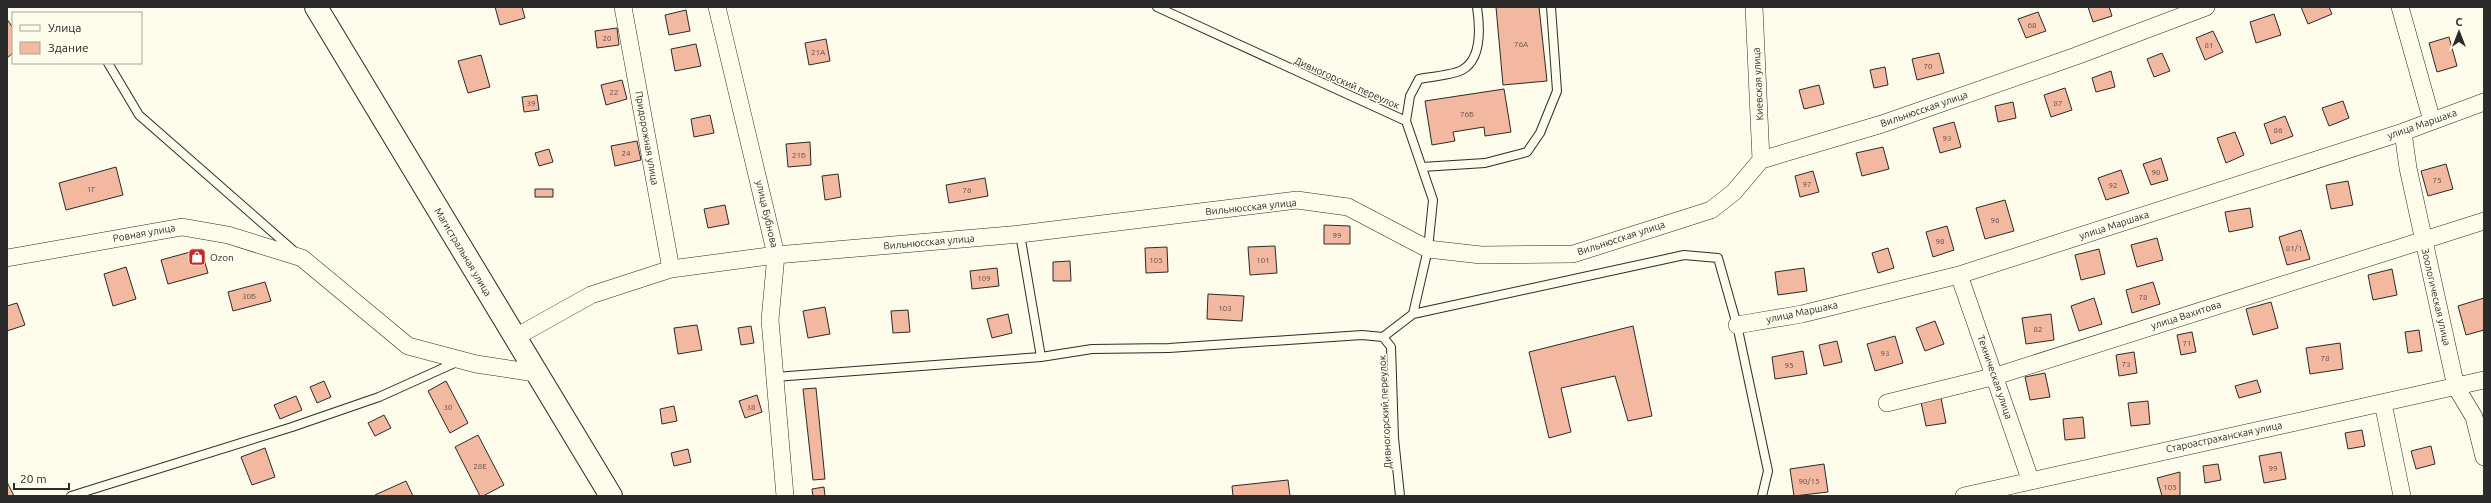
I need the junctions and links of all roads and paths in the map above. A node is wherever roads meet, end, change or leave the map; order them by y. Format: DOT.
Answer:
graph roads {
  1 [pos="316,7"];
  2 [pos="622,7"];
  3 [pos="717,7"];
  4 [pos="1157,7"];
  5 [pos="1477,7"];
  6 [pos="1551,7"];
  7 [pos="1754,7"];
  8 [pos="2206,7"];
  9 [pos="2400,7"];
  10 [pos="109,64"];
  11 [pos="2484,102"];
  12 [pos="1406,121"];
  13 [pos="2432,121"];
  14 [pos="2403,132"];
  15 [pos="1761,160"];
  16 [pos="1422,167"];
  17 [pos="2484,221"];
  18 [pos="1020,234"];
  19 [pos="2423,239"];
  20 [pos="1428,249"];
  21 [pos="776,255"];
  22 [pos="7,258"];
  23 [pos="302,258"];
  24 [pos="671,269"];
  25 [pos="1959,275"];
  26 [pos="1413,314"];
  27 [pos="1738,324"];
  28 [pos="1383,337"];
  29 [pos="514,338"];
  30 [pos="1041,357"];
  31 [pos="462,360"];
  32 [pos="535,373"];
  33 [pos="1996,376"];
  34 [pos="775,377"];
  35 [pos="2484,380"];
  36 [pos="2456,387"];
  37 [pos="1887,403"];
  38 [pos="2383,403"];
  39 [pos="2484,457"];
  40 [pos="2030,480"];
  41 [pos="71,496"];
  42 [pos="610,496"];
  43 [pos="786,496"];
  44 [pos="1400,496"];
  45 [pos="1762,496"];
  46 [pos="1964,496"];
  47 [pos="2402,496"];
  1 -- 29 [label="highway, Магистральная улица"];
  2 -- 24 [label="street, Придорожная улица"];
  3 -- 21 [label="street, улица Бубнова"];
  4 -- 12 [label="lane, Дивногорский переулок"];
  5 -- 12 [label="lane"];
  6 -- 16 [label="lane"];
  7 -- 15 [label="street, Киевская улица"];
  8 -- 15 [label="street, Вильнюсская улица"];
  9 -- 13 [label="street"];
  10 -- 23 [label="lane"];
  11 -- 13 [label="street, улица Маршака"];
  12 -- 16 [label="lane, Дивногорский переулок"];
  13 -- 14 [label="street, улица Маршака"];
  14 -- 19 [label="street, Зоологическая улица"];
  14 -- 25 [label="street, улица Маршака"];
  15 -- 20 [label="street, Вильнюсская улица"];
  16 -- 20 [label="lane, Дивногорский переулок"];
  17 -- 19 [label="street, улица Вахитова"];
  18 -- 20 [label="street, Вильнюсская улица"];
  18 -- 21 [label="street, Вильнюсская улица"];
  18 -- 30 [label="lane"];
  19 -- 33 [label="street, улица Вахитова"];
  19 -- 36 [label="street, Зоологическая улица"];
  20 -- 26 [label="lane, Дивногорский переулок"];
  21 -- 24 [label="street, Вильнюсская улица"];
  21 -- 34 [label="street, улица Бубнова"];
  22 -- 23 [label="street, Ровная улица"];
  23 -- 31 [label="street"];
  24 -- 29 [label="street, Вильнюсская улица"];
  25 -- 27 [label="street, улица Маршака"];
  25 -- 33 [label="street, Техническая улица"];
  26 -- 27 [label="lane"];
  26 -- 28 [label="lane"];
  27 -- 45 [label="lane"];
  28 -- 30 [label="lane"];
  28 -- 44 [label="lane, Дивногорский переулок"];
  29 -- 32 [label="highway, Магистральная улица"];
  30 -- 34 [label="lane"];
  31 -- 32 [label="street"];
  31 -- 41 [label="lane"];
  32 -- 42 [label="highway, Магистральная улица"];
  33 -- 37 [label="street, улица Вахитова"];
  33 -- 40 [label="street, Техническая улица"];
  34 -- 43 [label="street, улица Бубнова"];
  35 -- 36 [label="street, Староастраханская улица"];
  36 -- 38 [label="street, Староастраханская улица"];
  36 -- 39 [label="street, Зоологическая улица"];
  38 -- 40 [label="street, Староастраханская улица"];
  38 -- 47 [label="street"];
  40 -- 46 [label="street, Староастраханская улица"];
}
